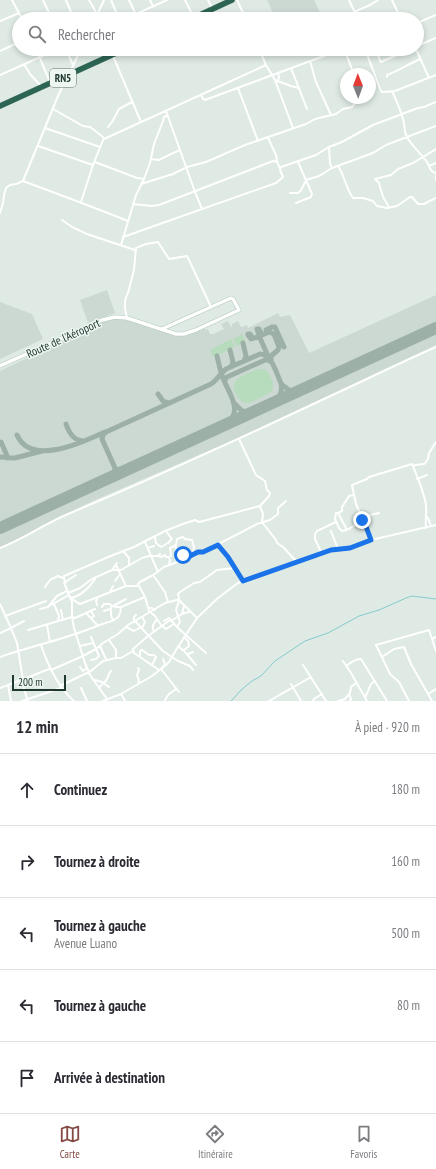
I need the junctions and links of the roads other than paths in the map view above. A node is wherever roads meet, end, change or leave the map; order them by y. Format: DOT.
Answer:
graph roads {
  1 [pos="12,0"];
  2 [pos="43,0"];
  3 [pos="66,0"];
  4 [pos="89,0"];
  5 [pos="104,0"];
  6 [pos="111,0"];
  7 [pos="129,0"];
  8 [pos="150,0"];
  9 [pos="167,0"];
  10 [pos="186,0"];
  11 [pos="208,0"];
  12 [pos="232,0"];
  13 [pos="237,0"];
  14 [pos="349,0"];
  15 [pos="370,0"];
  16 [pos="378,0"];
  17 [pos="392,0"];
  18 [pos="372,4"];
  19 [pos="153,6"];
  20 [pos="212,9"];
  21 [pos="18,12"];
  22 [pos="49,12"];
  23 [pos="71,12"];
  24 [pos="96,12"];
  25 [pos="98,12"];
  26 [pos="116,12"];
  27 [pos="135,12"];
  28 [pos="140,12"];
  29 [pos="191,12"];
  30 [pos="206,12"];
  31 [pos="243,12"];
  32 [pos="354,12"];
  33 [pos="398,12"];
  34 [pos="436,15"];
  35 [pos="12,16"];
  36 [pos="424,20"];
  37 [pos="0,21"];
  38 [pos="436,38"];
  39 [pos="424,43"];
  40 [pos="12,45"];
  41 [pos="0,51"];
  42 [pos="40,56"];
  43 [pos="69,56"];
  44 [pos="78,56"];
  45 [pos="110,56"];
  46 [pos="112,56"];
  47 [pos="262,56"];
  48 [pos="324,56"];
  49 [pos="347,56"];
  50 [pos="368,56"];
  51 [pos="378,56"];
  52 [pos="395,56"];
  53 [pos="419,56"];
  54 [pos="420,59"];
  55 [pos="310,61"];
  56 [pos="24,64"];
  57 [pos="73,65"];
  58 [pos="266,65"];
  59 [pos="291,68"];
  60 [pos="352,68"];
  61 [pos="278,73"];
  62 [pos="0,75"];
  63 [pos="69,75"];
  64 [pos="272,75"];
  65 [pos="436,75"];
  66 [pos="387,77"];
  67 [pos="429,78"];
  68 [pos="277,81"];
  69 [pos="51,83"];
  70 [pos="41,86"];
  71 [pos="238,88"];
  72 [pos="299,88"];
  73 [pos="392,91"];
  74 [pos="201,95"];
  75 [pos="132,102"];
  76 [pos="436,102"];
  77 [pos="355,104"];
  78 [pos="0,105"];
  79 [pos="53,109"];
  80 [pos="307,109"];
  81 [pos="166,111"];
  82 [pos="401,114"];
  83 [pos="168,115"];
  84 [pos="331,116"];
  85 [pos="141,122"];
  86 [pos="436,126"];
  87 [pos="108,127"];
  88 [pos="45,128"];
  89 [pos="293,128"];
  90 [pos="407,137"];
  91 [pos="268,138"];
  92 [pos="104,139"];
  93 [pos="258,141"];
  94 [pos="38,146"];
  95 [pos="100,147"];
  96 [pos="329,147"];
  97 [pos="436,149"];
  98 [pos="180,150"];
  99 [pos="422,157"];
  100 [pos="151,159"];
  101 [pos="277,162"];
  102 [pos="298,162"];
  103 [pos="436,163"];
  104 [pos="94,164"];
  105 [pos="338,166"];
  106 [pos="429,166"];
  107 [pos="187,167"];
  108 [pos="280,168"];
  109 [pos="332,168"];
  110 [pos="436,174"];
  111 [pos="144,179"];
  112 [pos="306,180"];
  113 [pos="436,180"];
  114 [pos="23,181"];
  115 [pos="142,184"];
  116 [pos="195,192"];
  117 [pos="290,193"];
  118 [pos="436,198"];
  119 [pos="81,202"];
  120 [pos="296,203"];
  121 [pos="133,204"];
  122 [pos="389,208"];
  123 [pos="202,209"];
  124 [pos="0,213"];
  125 [pos="62,220"];
  126 [pos="128,221"];
  127 [pos="123,237"];
  128 [pos="121,245"];
  129 [pos="135,250"];
  130 [pos="211,307"];
  131 [pos="127,318"];
  132 [pos="162,329"];
  133 [pos="436,347"];
  134 [pos="0,366"];
  135 [pos="238,438"];
  136 [pos="436,442"];
  137 [pos="414,468"];
  138 [pos="427,475"];
  139 [pos="417,479"];
  140 [pos="355,494"];
  141 [pos="286,501"];
  142 [pos="260,506"];
  143 [pos="338,513"];
  144 [pos="379,513"];
  145 [pos="362,517"];
  146 [pos="427,517"];
  147 [pos="363,520"];
  148 [pos="262,522"];
  149 [pos="336,522"];
  150 [pos="435,525"];
  151 [pos="431,526"];
  152 [pos="426,528"];
  153 [pos="436,529"];
  154 [pos="347,530"];
  155 [pos="166,531"];
  156 [pos="331,531"];
  157 [pos="155,537"];
  158 [pos="371,540"];
  159 [pos="145,542"];
  160 [pos="218,545"];
  161 [pos="154,546"];
  162 [pos="175,546"];
  163 [pos="0,548"];
  164 [pos="148,548"];
  165 [pos="338,549"];
  166 [pos="122,552"];
  167 [pos="186,552"];
  168 [pos="322,554"];
  169 [pos="180,555"];
  170 [pos="192,555"];
  171 [pos="151,556"];
  172 [pos="171,556"];
  173 [pos="170,560"];
  174 [pos="182,560"];
  175 [pos="297,562"];
  176 [pos="175,563"];
  177 [pos="130,565"];
  178 [pos="169,565"];
  179 [pos="235,568"];
  180 [pos="112,570"];
  181 [pos="120,570"];
  182 [pos="158,572"];
  183 [pos="120,574"];
  184 [pos="76,575"];
  185 [pos="153,575"];
  186 [pos="64,579"];
  187 [pos="95,579"];
  188 [pos="115,581"];
  189 [pos="243,581"];
  190 [pos="64,583"];
  191 [pos="138,584"];
  192 [pos="113,586"];
  193 [pos="126,586"];
  194 [pos="46,587"];
  195 [pos="110,592"];
  196 [pos="69,595"];
  197 [pos="98,597"];
  198 [pos="145,597"];
  199 [pos="124,600"];
  200 [pos="179,600"];
  201 [pos="46,601"];
  202 [pos="76,602"];
  203 [pos="168,602"];
  204 [pos="0,604"];
  205 [pos="54,604"];
  206 [pos="72,604"];
  207 [pos="50,605"];
  208 [pos="97,605"];
  209 [pos="184,606"];
  210 [pos="102,607"];
  211 [pos="112,607"];
  212 [pos="121,607"];
  213 [pos="148,608"];
  214 [pos="40,609"];
  215 [pos="95,609"];
  216 [pos="61,610"];
  217 [pos="155,610"];
  218 [pos="104,611"];
  219 [pos="90,612"];
  220 [pos="151,612"];
  221 [pos="190,612"];
  222 [pos="87,614"];
  223 [pos="182,614"];
  224 [pos="136,615"];
  225 [pos="5,616"];
  226 [pos="178,616"];
  227 [pos="72,617"];
  228 [pos="142,617"];
  229 [pos="91,618"];
  230 [pos="197,618"];
  231 [pos="157,619"];
  232 [pos="63,620"];
  233 [pos="113,620"];
  234 [pos="24,621"];
  235 [pos="58,621"];
  236 [pos="134,622"];
  237 [pos="159,622"];
  238 [pos="172,623"];
  239 [pos="47,625"];
  240 [pos="98,626"];
  241 [pos="162,626"];
  242 [pos="126,627"];
  243 [pos="11,628"];
  244 [pos="141,628"];
  245 [pos="28,630"];
  246 [pos="154,632"];
  247 [pos="0,633"];
  248 [pos="76,634"];
  249 [pos="148,636"];
  250 [pos="185,636"];
  251 [pos="91,637"];
  252 [pos="436,637"];
  253 [pos="432,639"];
  254 [pos="109,640"];
  255 [pos="50,642"];
  256 [pos="93,643"];
  257 [pos="41,645"];
  258 [pos="80,646"];
  259 [pos="100,646"];
  260 [pos="178,646"];
  261 [pos="184,650"];
  262 [pos="436,650"];
  263 [pos="18,651"];
  264 [pos="95,651"];
  265 [pos="133,651"];
  266 [pos="193,652"];
  267 [pos="186,653"];
  268 [pos="206,653"];
  269 [pos="149,655"];
  270 [pos="83,656"];
  271 [pos="0,657"];
  272 [pos="140,657"];
  273 [pos="172,657"];
  274 [pos="382,657"];
  275 [pos="114,658"];
  276 [pos="163,659"];
  277 [pos="91,660"];
  278 [pos="107,660"];
  279 [pos="343,661"];
  280 [pos="152,665"];
  281 [pos="196,665"];
  282 [pos="303,665"];
  283 [pos="346,666"];
  284 [pos="80,667"];
  285 [pos="87,668"];
  286 [pos="138,668"];
  287 [pos="50,669"];
  288 [pos="160,669"];
  289 [pos="193,670"];
  290 [pos="111,671"];
  291 [pos="89,672"];
  292 [pos="311,677"];
  293 [pos="22,680"];
  294 [pos="94,680"];
  295 [pos="375,681"];
  296 [pos="103,683"];
  297 [pos="356,683"];
  298 [pos="138,684"];
  299 [pos="291,684"];
  300 [pos="8,685"];
  301 [pos="60,687"];
  302 [pos="109,687"];
  303 [pos="0,688"];
  304 [pos="81,688"];
  305 [pos="99,688"];
  306 [pos="293,688"];
  307 [pos="176,689"];
  308 [pos="436,689"];
  309 [pos="179,692"];
  310 [pos="120,694"];
  311 [pos="322,694"];
  312 [pos="349,694"];
  313 [pos="428,694"];
  314 [pos="268,697"];
  315 [pos="107,699"];
  316 [pos="28,700"];
  317 [pos="165,700"];
  318 [pos="366,700"];
  319 [pos="12,701"];
  320 [pos="22,701"];
  321 [pos="74,701"];
  322 [pos="87,701"];
  323 [pos="103,701"];
  324 [pos="125,701"];
  325 [pos="269,701"];
  326 [pos="301,701"];
  327 [pos="313,701"];
  328 [pos="326,701"];
  329 [pos="338,701"];
  330 [pos="350,701"];
  331 [pos="387,701"];
  332 [pos="409,701"];
  333 [pos="432,701"];
  1 -- 21 [label="street"];
  2 -- 22 [label="street"];
  3 -- 23 [label="street"];
  4 -- 24 [label="street"];
  5 -- 25 [label="street"];
  6 -- 26 [label="street"];
  7 -- 27 [label="street"];
  8 -- 19 [label="street"];
  9 -- 19 [label="street"];
  10 -- 29 [label="street"];
  11 -- 20 [label="street"];
  12 -- 20 [label="highway"];
  13 -- 31 [label="street"];
  14 -- 32 [label="street"];
  15 -- 18 [label="street"];
  16 -- 18 [label="street"];
  17 -- 33 [label="street"];
  18 -- 32 [label="street"];
  19 -- 28 [label="street"];
  20 -- 30 [label="highway"];
  34 -- 36 [label="street"];
  35 -- 37 [label="street"];
  38 -- 39 [label="street"];
  40 -- 41 [label="street"];
  42 -- 56 [label="street"];
  42 -- 69 [label="street"];
  43 -- 57 [label="street"];
  44 -- 57 [label="street"];
  45 -- 63 [label="highway, RN5"];
  46 -- 75 [label="street"];
  47 -- 58 [label="street"];
  48 -- 55 [label="street"];
  49 -- 60 [label="street"];
  50 -- 73 [label="street"];
  51 -- 52 [label="street"];
  53 -- 54 [label="street"];
  54 -- 66 [label="street"];
  54 -- 67 [label="street"];
  55 -- 59 [label="street"];
  55 -- 84 [label="street"];
  56 -- 62 [label="street"];
  56 -- 70 [label="street"];
  57 -- 63 [label="street"];
  58 -- 64 [label="street"];
  58 -- 74 [label="street"];
  59 -- 61 [label="street"];
  59 -- 72 [label="street"];
  61 -- 64 [label="street"];
  61 -- 68 [label="street"];
  63 -- 69 [label="highway, RN5"];
  63 -- 79 [label="street"];
  64 -- 68 [label="street"];
  64 -- 71 [label="street"];
  65 -- 67 [label="street"];
  67 -- 73 [label="street"];
  68 -- 72 [label="street"];
  68 -- 89 [label="street"];
  69 -- 70 [label="highway, RN5"];
  70 -- 78 [label="highway, RN5"];
  71 -- 74 [label="street"];
  71 -- 93 [label="street"];
  72 -- 80 [label="street"];
  73 -- 82 [label="street"];
  74 -- 81 [label="street"];
  75 -- 85 [label="street"];
  75 -- 87 [label="street"];
  76 -- 82 [label="street"];
  77 -- 84 [label="street"];
  79 -- 88 [label="street"];
  79 -- 92 [label="street"];
  81 -- 83 [label="street"];
  81 -- 85 [label="street"];
  82 -- 90 [label="street"];
  82 -- 96 [label="street"];
  83 -- 98 [label="street"];
  83 -- 100 [label="street"];
  84 -- 89 [label="street"];
  85 -- 92 [label="street"];
  86 -- 90 [label="street"];
  88 -- 94 [label="street"];
  88 -- 95 [label="street"];
  89 -- 91 [label="street"];
  90 -- 99 [label="street"];
  90 -- 105 [label="street"];
  91 -- 93 [label="street"];
  91 -- 101 [label="street"];
  92 -- 95 [label="street"];
  93 -- 107 [label="street"];
  94 -- 104 [label="street"];
  94 -- 114 [label="street"];
  95 -- 104 [label="street"];
  96 -- 102 [label="street"];
  96 -- 109 [label="street"];
  97 -- 99 [label="street"];
  98 -- 100 [label="street"];
  98 -- 107 [label="street"];
  99 -- 106 [label="street"];
  99 -- 122 [label="street"];
  100 -- 111 [label="street"];
  101 -- 108 [label="street"];
  101 -- 116 [label="street"];
  102 -- 108 [label="street"];
  102 -- 112 [label="street"];
  103 -- 106 [label="street"];
  104 -- 111 [label="street"];
  104 -- 119 [label="street"];
  105 -- 109 [label="street"];
  105 -- 122 [label="street"];
  106 -- 110 [label="street"];
  107 -- 115 [label="street"];
  107 -- 116 [label="street"];
  108 -- 123 [label="street"];
  109 -- 112 [label="street"];
  110 -- 113 [label="street"];
  111 -- 115 [label="street"];
  112 -- 117 [label="street"];
  112 -- 120 [label="street"];
  114 -- 119 [label="street"];
  114 -- 124 [label="street"];
  115 -- 121 [label="street"];
  116 -- 121 [label="street"];
  116 -- 123 [label="street"];
  118 -- 122 [label="street"];
  119 -- 126 [label="street"];
  121 -- 126 [label="street"];
  123 -- 127 [label="street"];
  125 -- 128 [label="street"];
  126 -- 127 [label="street"];
  127 -- 128 [label="street"];
  128 -- 129 [label="street"];
  129 -- 130 [label="street"];
  129 -- 131 [label="street"];
  130 -- 132 [label="main road"];
  130 -- 132 [label="main road, Route de l'Aéroport"];
  131 -- 132 [label="main road, Route de l'Aéroport"];
  131 -- 134 [label="main road, Route de l'Aéroport"];
  133 -- 135 [label="street"];
  135 -- 142 [label="street"];
  135 -- 163 [label="street"];
  136 -- 137 [label="street"];
  137 -- 139 [label="street"];
  137 -- 140 [label="street"];
  138 -- 139 [label="street"];
  139 -- 146 [label="street"];
  140 -- 143 [label="street"];
  140 -- 145 [label="street"];
  141 -- 148 [label="street"];
  142 -- 148 [label="street"];
  142 -- 155 [label="street"];
  143 -- 149 [label="street"];
  143 -- 154 [label="street"];
  144 -- 145 [label="street"];
  145 -- 147 [label="street"];
  146 -- 151 [label="street"];
  146 -- 152 [label="street"];
  147 -- 154 [label="street"];
  147 -- 158 [label="street"];
  148 -- 160 [label="street"];
  148 -- 175 [label="street"];
  149 -- 154 [label="street"];
  149 -- 168 [label="street"];
  150 -- 151 [label="street"];
  150 -- 153 [label="street"];
  151 -- 152 [label="street"];
  152 -- 158 [label="street"];
  155 -- 157 [label="street"];
  155 -- 157 [label="street"];
  156 -- 165 [label="street"];
  157 -- 159 [label="street"];
  158 -- 165 [label="street"];
  159 -- 164 [label="street"];
  159 -- 166 [label="street"];
  160 -- 170 [label="street"];
  160 -- 179 [label="street"];
  161 -- 164 [label="street"];
  162 -- 169 [label="street"];
  162 -- 170 [label="street"];
  162 -- 172 [label="street"];
  164 -- 171 [label="street"];
  165 -- 168 [label="street"];
  166 -- 177 [label="street"];
  166 -- 186 [label="street"];
  167 -- 169 [label="street"];
  168 -- 175 [label="street"];
  169 -- 174 [label="street"];
  170 -- 174 [label="street"];
  171 -- 173 [label="street"];
  171 -- 177 [label="street"];
  171 -- 182 [label="street"];
  173 -- 176 [label="street"];
  173 -- 178 [label="street"];
  174 -- 176 [label="street"];
  175 -- 189 [label="street"];
  176 -- 178 [label="street"];
  177 -- 181 [label="street"];
  178 -- 182 [label="street"];
  179 -- 189 [label="street"];
  179 -- 200 [label="street"];
  180 -- 181 [label="street"];
  180 -- 181 [label="street"];
  180 -- 187 [label="street"];
  181 -- 183 [label="street"];
  182 -- 185 [label="street"];
  183 -- 188 [label="street"];
  183 -- 193 [label="street"];
  184 -- 190 [label="street"];
  185 -- 191 [label="street"];
  185 -- 203 [label="street"];
  186 -- 190 [label="street"];
  186 -- 194 [label="street"];
  187 -- 196 [label="street"];
  187 -- 196 [label="street"];
  189 -- 230 [label="street"];
  190 -- 196 [label="street"];
  191 -- 193 [label="street"];
  191 -- 198 [label="street"];
  192 -- 195 [label="street"];
  193 -- 195 [label="street"];
  195 -- 197 [label="street"];
  196 -- 202 [label="street"];
  196 -- 205 [label="street"];
  196 -- 206 [label="street"];
  196 -- 207 [label="street"];
  197 -- 202 [label="street"];
  197 -- 208 [label="street"];
  198 -- 212 [label="street"];
  198 -- 213 [label="street"];
  199 -- 211 [label="street"];
  200 -- 203 [label="street"];
  200 -- 209 [label="street"];
  200 -- 226 [label="street"];
  201 -- 225 [label="street"];
  202 -- 206 [label="street"];
  203 -- 217 [label="street"];
  204 -- 225 [label="street"];
  205 -- 207 [label="street"];
  205 -- 235 [label="street"];
  206 -- 227 [label="street"];
  207 -- 214 [label="street"];
  209 -- 221 [label="street"];
  209 -- 223 [label="street"];
  210 -- 211 [label="street"];
  211 -- 212 [label="street"];
  211 -- 218 [label="street"];
  211 -- 233 [label="street"];
  212 -- 233 [label="street"];
  213 -- 217 [label="street"];
  213 -- 220 [label="street"];
  215 -- 219 [label="street"];
  216 -- 232 [label="street"];
  217 -- 220 [label="street"];
  219 -- 222 [label="street"];
  219 -- 229 [label="street"];
  220 -- 228 [label="street"];
  220 -- 231 [label="street"];
  221 -- 223 [label="street"];
  221 -- 230 [label="street"];
  222 -- 227 [label="street"];
  222 -- 229 [label="street"];
  223 -- 226 [label="street"];
  224 -- 236 [label="street"];
  225 -- 243 [label="street"];
  226 -- 238 [label="street"];
  226 -- 238 [label="street"];
  227 -- 232 [label="street"];
  227 -- 248 [label="street"];
  228 -- 236 [label="street"];
  228 -- 244 [label="street"];
  229 -- 240 [label="street"];
  230 -- 250 [label="street"];
  231 -- 237 [label="street"];
  231 -- 246 [label="street"];
  232 -- 235 [label="street"];
  233 -- 240 [label="street"];
  234 -- 243 [label="street"];
  235 -- 239 [label="street"];
  236 -- 242 [label="street"];
  236 -- 244 [label="street"];
  237 -- 238 [label="street"];
  237 -- 241 [label="street"];
  238 -- 241 [label="street"];
  238 -- 241 [label="street"];
  238 -- 250 [label="street"];
  239 -- 245 [label="street"];
  239 -- 255 [label="street"];
  240 -- 248 [label="street"];
  241 -- 246 [label="street"];
  242 -- 244 [label="street"];
  242 -- 254 [label="street"];
  243 -- 247 [label="street"];
  243 -- 263 [label="street"];
  244 -- 249 [label="street"];
  246 -- 249 [label="street"];
  248 -- 255 [label="street"];
  248 -- 258 [label="street"];
  249 -- 265 [label="street"];
  249 -- 273 [label="street"];
  250 -- 260 [label="street"];
  250 -- 261 [label="street"];
  250 -- 268 [label="street"];
  251 -- 256 [label="street"];
  252 -- 253 [label="street"];
  253 -- 262 [label="street"];
  253 -- 274 [label="street"];
  254 -- 259 [label="street"];
  254 -- 275 [label="street"];
  255 -- 257 [label="street"];
  256 -- 258 [label="street"];
  256 -- 264 [label="street"];
  257 -- 263 [label="street"];
  257 -- 287 [label="street"];
  258 -- 270 [label="street"];
  259 -- 264 [label="street"];
  259 -- 278 [label="street"];
  260 -- 261 [label="street"];
  260 -- 273 [label="street"];
  261 -- 267 [label="street"];
  263 -- 271 [label="street"];
  263 -- 293 [label="street"];
  264 -- 270 [label="street"];
  264 -- 277 [label="street"];
  265 -- 272 [label="street"];
  265 -- 275 [label="street"];
  266 -- 267 [label="street"];
  267 -- 281 [label="street"];
  269 -- 272 [label="street"];
  269 -- 272 [label="street"];
  269 -- 280 [label="street"];
  270 -- 285 [label="street"];
  270 -- 287 [label="street"];
  272 -- 280 [label="street"];
  273 -- 288 [label="street"];
  273 -- 289 [label="street"];
  274 -- 313 [label="street"];
  274 -- 332 [label="street"];
  275 -- 278 [label="street"];
  276 -- 288 [label="street"];
  278 -- 291 [label="street"];
  279 -- 283 [label="street"];
  280 -- 288 [label="street"];
  282 -- 292 [label="street"];
  283 -- 295 [label="street"];
  283 -- 297 [label="street"];
  284 -- 285 [label="street"];
  285 -- 291 [label="street"];
  286 -- 298 [label="street"];
  287 -- 293 [label="street"];
  287 -- 301 [label="street"];
  288 -- 298 [label="street"];
  288 -- 307 [label="street"];
  290 -- 296 [label="street"];
  291 -- 294 [label="street"];
  291 -- 301 [label="street"];
  292 -- 306 [label="street"];
  292 -- 311 [label="street"];
  293 -- 300 [label="street"];
  293 -- 316 [label="street"];
  294 -- 296 [label="street"];
  294 -- 305 [label="street"];
  295 -- 318 [label="street"];
  295 -- 331 [label="street"];
  296 -- 302 [label="street"];
  296 -- 305 [label="street"];
  297 -- 312 [label="street"];
  297 -- 318 [label="street"];
  298 -- 310 [label="street"];
  299 -- 306 [label="street"];
  300 -- 303 [label="street"];
  300 -- 319 [label="street"];
  301 -- 316 [label="street"];
  301 -- 321 [label="street"];
  304 -- 322 [label="street"];
  305 -- 315 [label="street"];
  306 -- 325 [label="street"];
  306 -- 326 [label="street"];
  307 -- 309 [label="street"];
  307 -- 317 [label="street"];
  308 -- 313 [label="street"];
  310 -- 315 [label="street"];
  310 -- 324 [label="street"];
  311 -- 327 [label="street"];
  311 -- 328 [label="street"];
  312 -- 329 [label="street"];
  312 -- 330 [label="street"];
  313 -- 333 [label="street"];
  314 -- 325 [label="street"];
  315 -- 323 [label="street"];
  316 -- 320 [label="street"];
}
